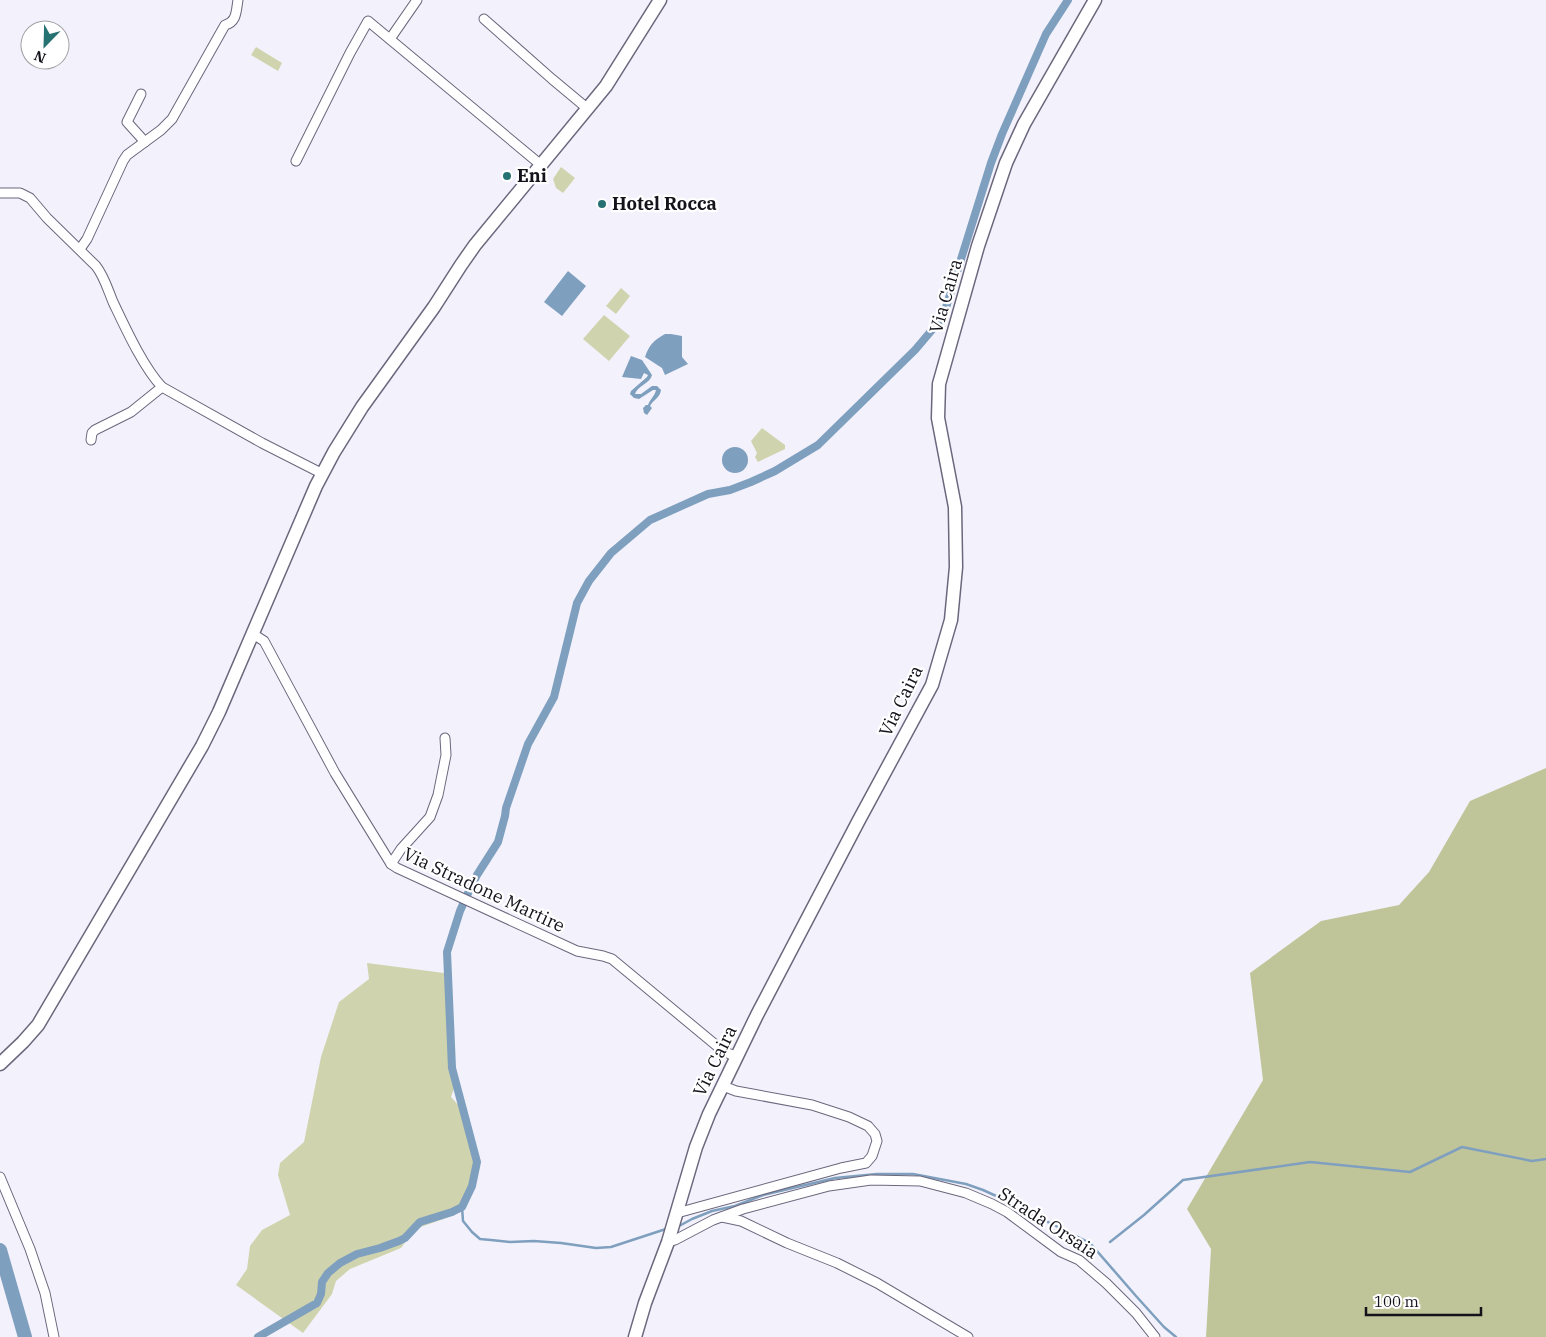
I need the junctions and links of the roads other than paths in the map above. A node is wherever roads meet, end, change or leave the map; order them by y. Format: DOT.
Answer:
graph roads {
  1 [pos="238,0"];
  2 [pos="417,0"];
  3 [pos="660,0"];
  4 [pos="1095,0"];
  5 [pos="484,19"];
  6 [pos="390,39"];
  7 [pos="140,94"];
  8 [pos="588,109"];
  9 [pos="145,142"];
  10 [pos="296,161"];
  11 [pos="542,165"];
  12 [pos="0,193"];
  13 [pos="80,249"];
  14 [pos="162,386"];
  15 [pos="91,440"];
  16 [pos="323,474"];
  17 [pos="253,634"];
  18 [pos="445,738"];
  19 [pos="391,864"];
  20 [pos="737,1057"];
  21 [pos="0,1064"];
  22 [pos="723,1086"];
  23 [pos="0,1177"];
  24 [pos="677,1213"];
  25 [pos="722,1217"];
  26 [pos="668,1242"];
  27 [pos="54,1337"];
  28 [pos="635,1337"];
  29 [pos="968,1337"];
  30 [pos="1155,1337"];
  1 -- 9 [label="street"];
  2 -- 6 [label="street"];
  3 -- 8 [label="street"];
  4 -- 20 [label="street, Via Caira"];
  5 -- 8 [label="street"];
  6 -- 10 [label="street"];
  6 -- 11 [label="street"];
  7 -- 9 [label="street"];
  8 -- 11 [label="street"];
  9 -- 13 [label="street"];
  11 -- 16 [label="street"];
  12 -- 13 [label="street"];
  13 -- 14 [label="street"];
  14 -- 15 [label="street"];
  14 -- 16 [label="street"];
  16 -- 17 [label="street"];
  17 -- 19 [label="street, Via Stradone Martire"];
  17 -- 21 [label="street"];
  18 -- 19 [label="street"];
  19 -- 20 [label="street, Via Stradone Martire"];
  20 -- 22 [label="street, Via Caira"];
  22 -- 24 [label="street, Via Caira"];
  22 -- 24 [label="street"];
  23 -- 27 [label="street"];
  24 -- 26 [label="street, Via Caira"];
  25 -- 26 [label="street, Strada Orsaia"];
  25 -- 29 [label="street"];
  25 -- 30 [label="street, Strada Orsaia"];
  26 -- 28 [label="street, Via Caira"];
}
